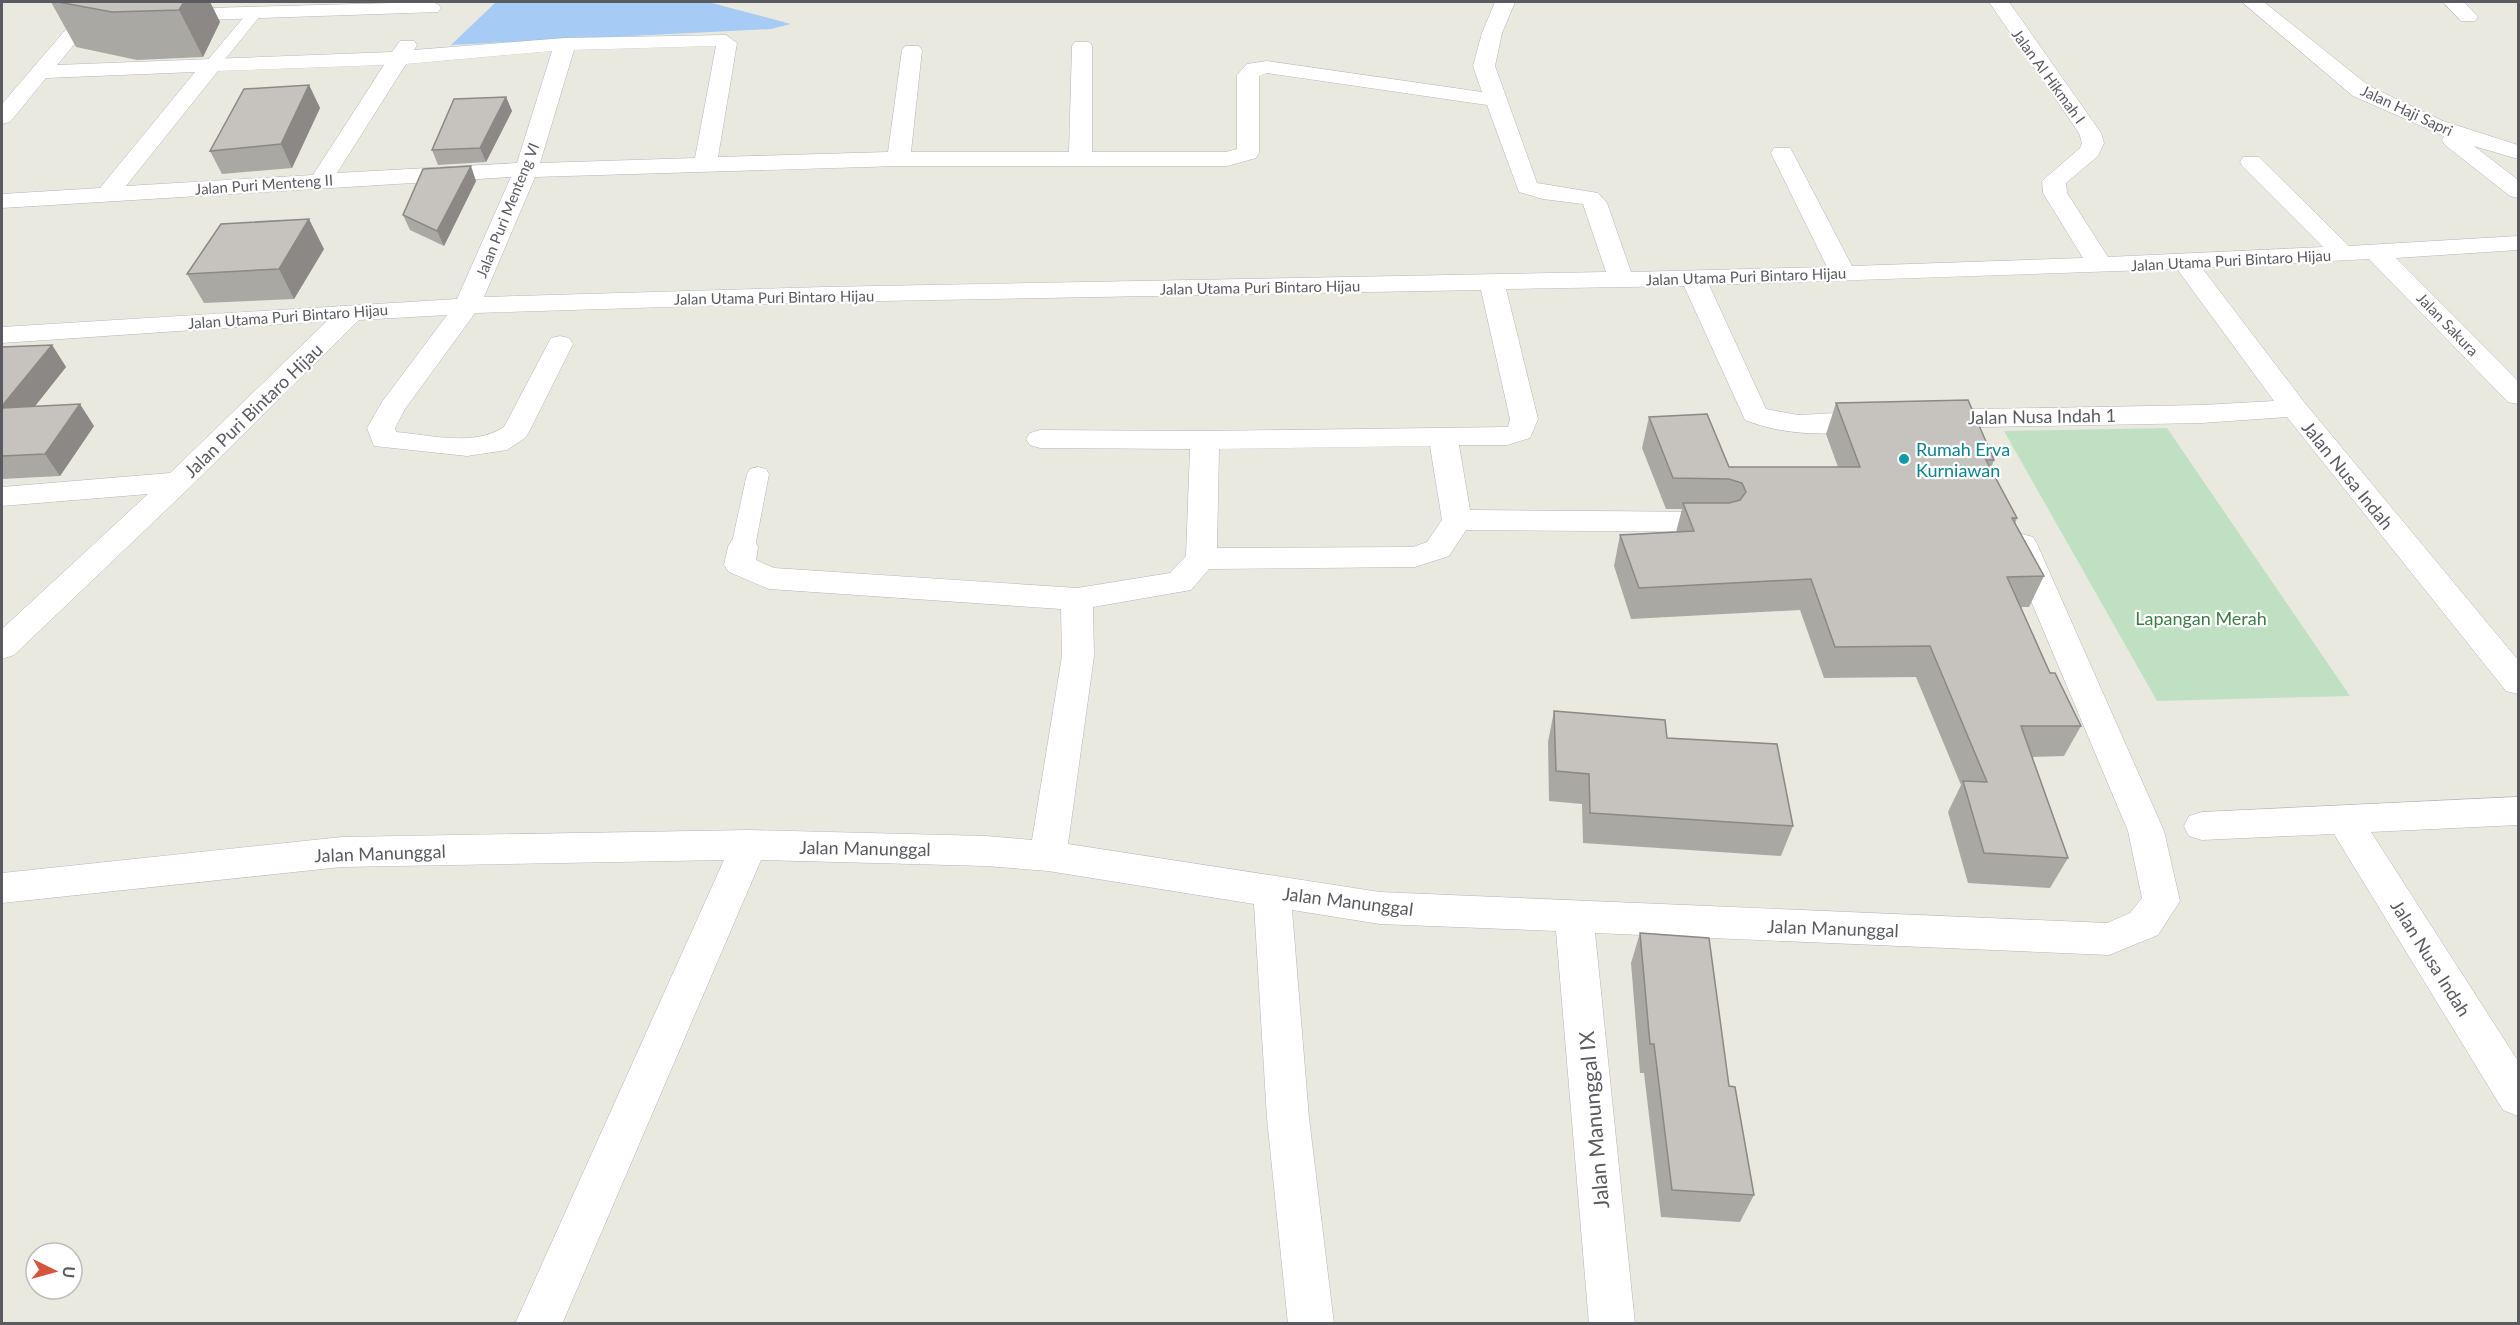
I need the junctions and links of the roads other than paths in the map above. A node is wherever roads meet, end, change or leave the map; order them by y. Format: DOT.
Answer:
graph roads {
  1 [pos="1505,2"];
  2 [pos="1999,2"];
  3 [pos="2252,2"];
  4 [pos="2453,2"];
  5 [pos="434,5"];
  6 [pos="261,7"];
  7 [pos="113,9"];
  8 [pos="154,16"];
  9 [pos="2468,17"];
  10 [pos="565,44"];
  11 [pos="1082,46"];
  12 [pos="912,50"];
  13 [pos="399,58"];
  14 [pos="212,65"];
  15 [pos="38,72"];
  16 [pos="1495,100"];
  17 [pos="2,117"];
  18 [pos="2435,126"];
  19 [pos="2517,148"];
  20 [pos="1782,153"];
  21 [pos="899,159"];
  22 [pos="1080,160"];
  23 [pos="2251,162"];
  24 [pos="705,166"];
  25 [pos="526,170"];
  26 [pos="321,180"];
  27 [pos="2518,191"];
  28 [pos="107,194"];
  29 [pos="2,201"];
  30 [pos="2518,243"];
  31 [pos="2377,253"];
  32 [pos="2345,255"];
  33 [pos="2184,262"];
  34 [pos="2100,265"];
  35 [pos="1843,273"];
  36 [pos="1693,278"];
  37 [pos="1621,280"];
  38 [pos="1492,283"];
  39 [pos="467,306"];
  40 [pos="352,312"];
  41 [pos="2,334"];
  42 [pos="560,344"];
  43 [pos="2518,396"];
  44 [pos="2294,408"];
  45 [pos="1967,417"];
  46 [pos="1443,436"];
  47 [pos="1040,439"];
  48 [pos="1205,440"];
  49 [pos="1981,450"];
  50 [pos="758,474"];
  51 [pos="178,482"];
  52 [pos="2,496"];
  53 [pos="2009,515"];
  54 [pos="1457,520"];
  55 [pos="1719,522"];
  56 [pos="743,547"];
  57 [pos="1201,560"];
  58 [pos="1077,599"];
  59 [pos="2,647"];
  60 [pos="2518,682"];
  61 [pos="2518,811"];
  62 [pos="2344,820"];
  63 [pos="2202,826"];
  64 [pos="749,844"];
  65 [pos="1048,856"];
  66 [pos="2,888"];
  67 [pos="1272,892"];
  68 [pos="1574,917"];
  69 [pos="2518,1096"];
  70 [pos="538,1323"];
  71 [pos="1311,1323"];
  72 [pos="1612,1323"];
  1 -- 16 [label="street"];
  2 -- 34 [label="street, Jalan Al Hikmah I"];
  3 -- 18 [label="street, Jalan Haji Sapri"];
  4 -- 9 [label="street"];
  5 -- 6 [label="street"];
  5 -- 13 [label="street"];
  6 -- 8 [label="street"];
  6 -- 14 [label="lane"];
  7 -- 15 [label="street"];
  10 -- 13 [label="street"];
  10 -- 24 [label="street"];
  10 -- 25 [label="street, Jalan Puri Menteng VI"];
  11 -- 22 [label="street"];
  12 -- 21 [label="street"];
  13 -- 14 [label="street"];
  13 -- 26 [label="street"];
  14 -- 15 [label="street"];
  14 -- 28 [label="street"];
  15 -- 17 [label="street"];
  16 -- 22 [label="street, Jalan Puri Menteng II"];
  16 -- 37 [label="street"];
  18 -- 19 [label="street, Jalan Haji Sapri"];
  18 -- 27 [label="street"];
  20 -- 35 [label="street"];
  21 -- 22 [label="street, Jalan Puri Menteng II"];
  21 -- 24 [label="street, Jalan Puri Menteng II"];
  23 -- 32 [label="street"];
  24 -- 25 [label="street, Jalan Puri Menteng II"];
  25 -- 26 [label="street, Jalan Puri Menteng II"];
  25 -- 39 [label="street, Jalan Puri Menteng VI"];
  26 -- 28 [label="street, Jalan Puri Menteng II"];
  28 -- 29 [label="street, Jalan Puri Menteng II"];
  30 -- 31 [label="street, Jalan Utama Puri Bintaro Hijau"];
  31 -- 32 [label="street, Jalan Utama Puri Bintaro Hijau"];
  31 -- 43 [label="street, Jalan Sakura"];
  32 -- 33 [label="street, Jalan Utama Puri Bintaro Hijau"];
  33 -- 34 [label="street, Jalan Utama Puri Bintaro Hijau"];
  33 -- 44 [label="street, Jalan Nusa Indah"];
  34 -- 35 [label="street, Jalan Utama Puri Bintaro Hijau"];
  35 -- 36 [label="street, Jalan Utama Puri Bintaro Hijau"];
  36 -- 37 [label="street, Jalan Utama Puri Bintaro Hijau"];
  36 -- 45 [label="street, Jalan Nusa Indah 1"];
  37 -- 38 [label="street, Jalan Utama Puri Bintaro Hijau"];
  38 -- 39 [label="street, Jalan Utama Puri Bintaro Hijau"];
  38 -- 46 [label="street"];
  39 -- 40 [label="street, Jalan Utama Puri Bintaro Hijau"];
  39 -- 42 [label="street, Jalan Puri Menteng VI"];
  40 -- 41 [label="street, Jalan Utama Puri Bintaro Hijau"];
  40 -- 51 [label="street, Jalan Puri Bintaro Hijau"];
  44 -- 45 [label="street, Jalan Nusa Indah 1"];
  44 -- 60 [label="street, Jalan Nusa Indah"];
  45 -- 49 [label="street"];
  46 -- 48 [label="street"];
  46 -- 54 [label="street"];
  47 -- 48 [label="street"];
  48 -- 57 [label="street"];
  50 -- 56 [label="lane"];
  51 -- 52 [label="street, Jalan Puri Bintaro Hijau"];
  51 -- 59 [label="street, Jalan Puri Bintaro Hijau"];
  53 -- 68 [label="street, Jalan Manunggal"];
  54 -- 55 [label="street"];
  54 -- 57 [label="street"];
  56 -- 58 [label="street"];
  57 -- 58 [label="street"];
  58 -- 65 [label="street"];
  61 -- 62 [label="street"];
  62 -- 63 [label="street"];
  62 -- 69 [label="street, Jalan Nusa Indah"];
  64 -- 65 [label="street, Jalan Manunggal"];
  64 -- 66 [label="street, Jalan Manunggal"];
  64 -- 70 [label="street"];
  65 -- 67 [label="street, Jalan Manunggal"];
  67 -- 68 [label="street, Jalan Manunggal"];
  67 -- 71 [label="street"];
  68 -- 72 [label="street, Jalan Manunggal IX"];
}
